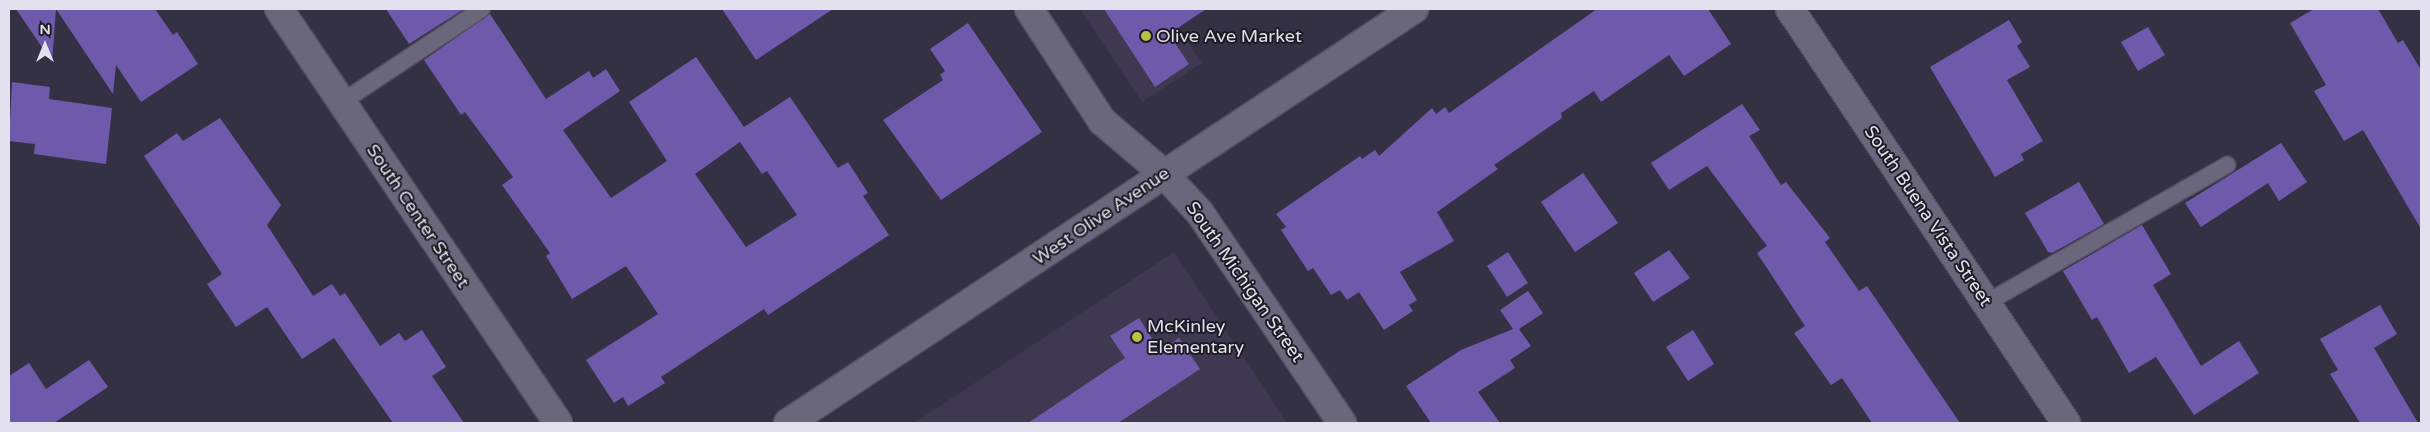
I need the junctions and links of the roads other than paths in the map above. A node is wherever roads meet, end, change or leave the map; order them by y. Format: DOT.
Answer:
graph roads {
  1 [pos="279,9"];
  2 [pos="482,9"];
  3 [pos="1029,9"];
  4 [pos="1414,9"];
  5 [pos="1790,9"];
  6 [pos="342,102"];
  7 [pos="2226,165"];
  8 [pos="1163,173"];
  9 [pos="1986,303"];
  10 [pos="558,423"];
  11 [pos="788,423"];
  12 [pos="1342,423"];
  13 [pos="2066,423"];
  1 -- 6 [label="street, South Center Street"];
  2 -- 6 [label="lane"];
  3 -- 8 [label="street, South Michigan Street"];
  4 -- 8 [label="street, West Olive Avenue"];
  5 -- 9 [label="street, South Buena Vista Street"];
  6 -- 10 [label="street, South Center Street"];
  7 -- 9 [label="lane"];
  8 -- 11 [label="street, West Olive Avenue"];
  8 -- 12 [label="street, South Michigan Street"];
  9 -- 13 [label="street, South Buena Vista Street"];
}
